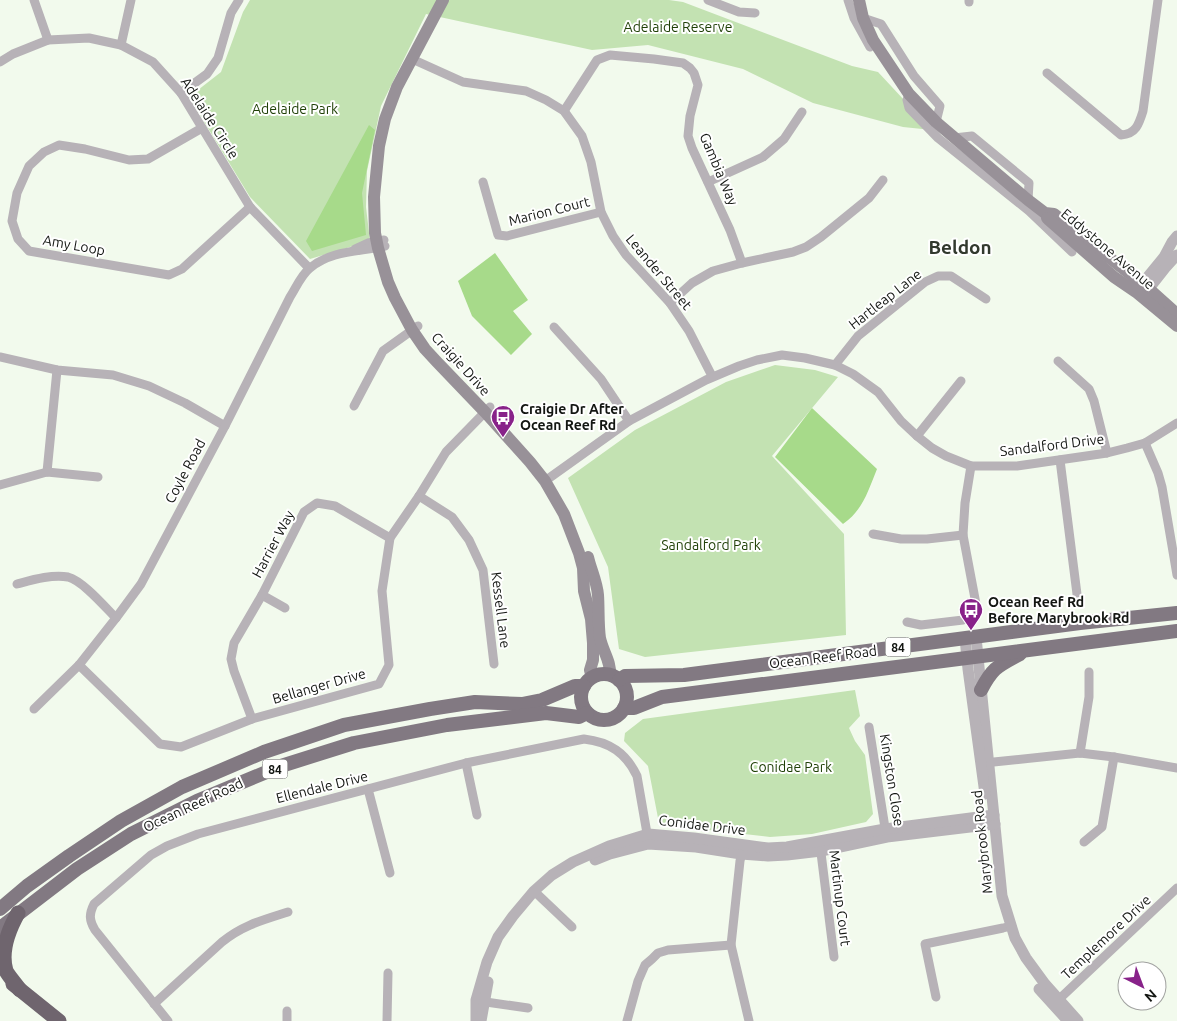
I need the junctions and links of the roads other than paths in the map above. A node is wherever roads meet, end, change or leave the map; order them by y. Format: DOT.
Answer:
graph roads {
  1 [pos="34,0"];
  2 [pos="131,0"];
  3 [pos="238,0"];
  4 [pos="443,0"];
  5 [pos="450,0"];
  6 [pos="708,0"];
  7 [pos="848,0"];
  8 [pos="859,0"];
  9 [pos="1158,0"];
  10 [pos="755,13"];
  11 [pos="863,18"];
  12 [pos="48,40"];
  13 [pos="121,45"];
  14 [pos="880,51"];
  15 [pos="415,61"];
  16 [pos="0,62"];
  17 [pos="1047,73"];
  18 [pos="181,93"];
  19 [pos="909,94"];
  20 [pos="564,111"];
  21 [pos="802,112"];
  22 [pos="936,122"];
  23 [pos="202,128"];
  24 [pos="954,138"];
  25 [pos="883,180"];
  26 [pos="484,182"];
  27 [pos="708,182"];
  28 [pos="1006,187"];
  29 [pos="1028,200"];
  30 [pos="250,207"];
  31 [pos="602,212"];
  32 [pos="1177,236"];
  33 [pos="381,244"];
  34 [pos="1072,252"];
  35 [pos="1177,255"];
  36 [pos="742,262"];
  37 [pos="309,268"];
  38 [pos="1142,290"];
  39 [pos="986,299"];
  40 [pos="670,303"];
  41 [pos="1177,314"];
  42 [pos="554,326"];
  43 [pos="1177,326"];
  44 [pos="415,328"];
  45 [pos="0,356"];
  46 [pos="1058,361"];
  47 [pos="835,365"];
  48 [pos="57,370"];
  49 [pos="712,376"];
  50 [pos="961,381"];
  51 [pos="354,406"];
  52 [pos="488,409"];
  53 [pos="628,421"];
  54 [pos="1177,423"];
  55 [pos="225,426"];
  56 [pos="917,436"];
  57 [pos="1146,443"];
  58 [pos="1107,453"];
  59 [pos="1060,460"];
  60 [pos="971,466"];
  61 [pos="47,472"];
  62 [pos="98,477"];
  63 [pos="547,479"];
  64 [pos="0,485"];
  65 [pos="419,496"];
  66 [pos="873,534"];
  67 [pos="963,535"];
  68 [pos="390,538"];
  69 [pos="1177,575"];
  70 [pos="17,584"];
  71 [pos="262,595"];
  72 [pos="1078,602"];
  73 [pos="285,608"];
  74 [pos="1177,613"];
  75 [pos="116,618"];
  76 [pos="906,622"];
  77 [pos="1177,631"];
  78 [pos="970,638"];
  79 [pos="1027,650"];
  80 [pos="972,657"];
  81 [pos="494,664"];
  82 [pos="79,665"];
  83 [pos="1089,672"];
  84 [pos="615,678"];
  85 [pos="588,682"];
  86 [pos="981,690"];
  87 [pos="34,708"];
  88 [pos="624,708"];
  89 [pos="587,713"];
  90 [pos="252,720"];
  91 [pos="870,727"];
  92 [pos="1080,753"];
  93 [pos="1114,757"];
  94 [pos="985,763"];
  95 [pos="466,764"];
  96 [pos="1177,768"];
  97 [pos="368,789"];
  98 [pos="477,815"];
  99 [pos="991,820"];
  100 [pos="886,833"];
  101 [pos="648,839"];
  102 [pos="1084,842"];
  103 [pos="820,846"];
  104 [pos="742,850"];
  105 [pos="390,873"];
  106 [pos="1177,888"];
  107 [pos="537,894"];
  108 [pos="0,909"];
  109 [pos="288,912"];
  110 [pos="18,913"];
  111 [pos="572,927"];
  112 [pos="1007,927"];
  113 [pos="0,928"];
  114 [pos="731,946"];
  115 [pos="834,957"];
  116 [pos="388,973"];
  117 [pos="0,974"];
  118 [pos="20,990"];
  119 [pos="936,997"];
  120 [pos="480,1002"];
  121 [pos="1056,1002"];
  122 [pos="154,1004"];
  123 [pos="528,1008"];
  124 [pos="59,1021"];
  125 [pos="168,1021"];
  126 [pos="387,1021"];
  127 [pos="476,1021"];
  128 [pos="481,1021"];
  129 [pos="627,1021"];
  130 [pos="749,1021"];
  131 [pos="1068,1021"];
  132 [pos="1078,1021"];
  1 -- 12 [label="street"];
  2 -- 13 [label="street"];
  3 -- 18 [label="street"];
  4 -- 15 [label="main road, Craigie Drive"];
  5 -- 15 [label="main road, Craigie Drive"];
  6 -- 10 [label="street"];
  7 -- 14 [label="street, Eddystone Avenue"];
  8 -- 11 [label="main road, Eddystone Avenue"];
  9 -- 17 [label="street"];
  11 -- 14 [label="main road, Eddystone Avenue"];
  11 -- 22 [label="street"];
  12 -- 13 [label="street, Adelaide Circle"];
  12 -- 16 [label="street, Adelaide Circle"];
  13 -- 18 [label="street, Adelaide Circle"];
  14 -- 19 [label="main road, Eddystone Avenue"];
  15 -- 20 [label="street, Leander Street"];
  15 -- 33 [label="main road, Craigie Drive"];
  18 -- 23 [label="street, Adelaide Circle"];
  19 -- 22 [label="main road, Eddystone Avenue"];
  19 -- 28 [label="street, Eddystone Avenue"];
  20 -- 27 [label="street, Gambia Way"];
  20 -- 31 [label="street, Leander Street"];
  21 -- 27 [label="street"];
  22 -- 24 [label="main road, Eddystone Avenue"];
  23 -- 30 [label="street, Adelaide Circle"];
  23 -- 30 [label="street, Amy Loop"];
  24 -- 28 [label="main road, Eddystone Avenue"];
  24 -- 29 [label="street"];
  25 -- 36 [label="street"];
  26 -- 31 [label="street, Marion Court"];
  27 -- 36 [label="street, Gambia Way"];
  28 -- 29 [label="main road, Eddystone Avenue"];
  28 -- 34 [label="street, Eddystone Avenue"];
  29 -- 38 [label="main road, Eddystone Avenue"];
  30 -- 37 [label="street, Adelaide Circle"];
  31 -- 40 [label="street, Leander Street"];
  32 -- 38 [label="street"];
  33 -- 37 [label="street, Coyle Road"];
  33 -- 44 [label="main road, Craigie Drive"];
  35 -- 38 [label="street"];
  36 -- 40 [label="street"];
  37 -- 55 [label="street, Coyle Road"];
  38 -- 41 [label="main road, Eddystone Avenue"];
  38 -- 43 [label="main road, Eddystone Avenue"];
  39 -- 47 [label="street, Hartleap Lane"];
  40 -- 49 [label="street, Leander Street"];
  42 -- 53 [label="street"];
  44 -- 51 [label="street"];
  44 -- 52 [label="main road, Craigie Drive"];
  45 -- 48 [label="street"];
  46 -- 58 [label="street"];
  47 -- 49 [label="street, Sandalford Drive"];
  47 -- 56 [label="street, Sandalford Drive"];
  48 -- 55 [label="street"];
  48 -- 61 [label="street"];
  49 -- 53 [label="street, Sandalford Drive"];
  50 -- 56 [label="street"];
  52 -- 63 [label="main road, Craigie Drive"];
  52 -- 65 [label="street, Bellanger Drive"];
  53 -- 63 [label="street, Sandalford Drive"];
  54 -- 57 [label="street, Sandalford Drive"];
  55 -- 75 [label="street, Coyle Road"];
  56 -- 60 [label="street, Sandalford Drive"];
  57 -- 58 [label="street, Sandalford Drive"];
  57 -- 69 [label="street"];
  58 -- 59 [label="street, Sandalford Drive"];
  59 -- 60 [label="street, Sandalford Drive"];
  59 -- 72 [label="street"];
  60 -- 67 [label="street"];
  61 -- 62 [label="street"];
  61 -- 64 [label="street"];
  63 -- 84 [label="main road, Craigie Drive"];
  63 -- 85 [label="main road, Craigie Drive"];
  65 -- 68 [label="street, Bellanger Drive"];
  65 -- 81 [label="street, Kessell Lane"];
  66 -- 67 [label="street"];
  67 -- 76 [label="street"];
  68 -- 71 [label="street, Harrier Way"];
  68 -- 90 [label="street, Bellanger Drive"];
  70 -- 75 [label="street"];
  71 -- 73 [label="street, Harrier Way"];
  71 -- 90 [label="street, Harrier Way"];
  74 -- 78 [label="main road, Ocean Reef Road / 84"];
  75 -- 82 [label="street, Coyle Road"];
  77 -- 79 [label="main road, Ocean Reef Road / 84"];
  78 -- 80 [label="street, Marybrook Road"];
  78 -- 84 [label="main road, Ocean Reef Road / 84"];
  79 -- 80 [label="main road, Ocean Reef Road / 84"];
  79 -- 86 [label="main road"];
  80 -- 86 [label="street, Marybrook Road"];
  80 -- 88 [label="main road, Ocean Reef Road / 84"];
  80 -- 94 [label="street, Marybrook Road"];
  82 -- 87 [label="street, Coyle Road"];
  82 -- 90 [label="street, Bellanger Drive"];
  83 -- 92 [label="street"];
  84 -- 85 [label="main road, 84"];
  84 -- 88 [label="main road"];
  85 -- 89 [label="main road"];
  85 -- 108 [label="main road, Ocean Reef Road / 84"];
  86 -- 94 [label="street, Marybrook Road"];
  88 -- 89 [label="main road, 84"];
  89 -- 110 [label="main road, Ocean Reef Road / 84"];
  91 -- 100 [label="street, Kingston Close"];
  92 -- 93 [label="street"];
  92 -- 94 [label="street"];
  93 -- 96 [label="street"];
  93 -- 102 [label="street"];
  94 -- 99 [label="street, Marybrook Road"];
  95 -- 97 [label="street, Ellendale Drive"];
  95 -- 98 [label="street"];
  95 -- 101 [label="street, Ellendale Drive"];
  97 -- 105 [label="street"];
  97 -- 122 [label="street, Ellendale Drive"];
  99 -- 100 [label="street, Conidae Drive"];
  99 -- 112 [label="street, Marybrook Road"];
  100 -- 103 [label="street, Conidae Drive"];
  101 -- 104 [label="street, Conidae Drive"];
  101 -- 107 [label="street, Conidae Drive"];
  103 -- 104 [label="street, Conidae Drive"];
  103 -- 115 [label="street, Martinup Court"];
  104 -- 114 [label="street"];
  106 -- 121 [label="street, Templemore Drive"];
  107 -- 111 [label="street"];
  107 -- 120 [label="street, Conidae Drive"];
  109 -- 122 [label="street"];
  110 -- 113 [label="main road, Ocean Reef Road / 84"];
  110 -- 118 [label="highway"];
  112 -- 119 [label="street"];
  112 -- 121 [label="street, Marybrook Road"];
  114 -- 129 [label="street"];
  114 -- 130 [label="street"];
  116 -- 126 [label="street"];
  117 -- 118 [label="highway"];
  118 -- 124 [label="highway"];
  120 -- 123 [label="street"];
  120 -- 127 [label="street, Conidae Drive"];
  120 -- 128 [label="street, Conidae Drive"];
  121 -- 131 [label="street, Marybrook Road"];
  121 -- 132 [label="street, Marybrook Road"];
  122 -- 125 [label="street, Ellendale Drive"];
}
